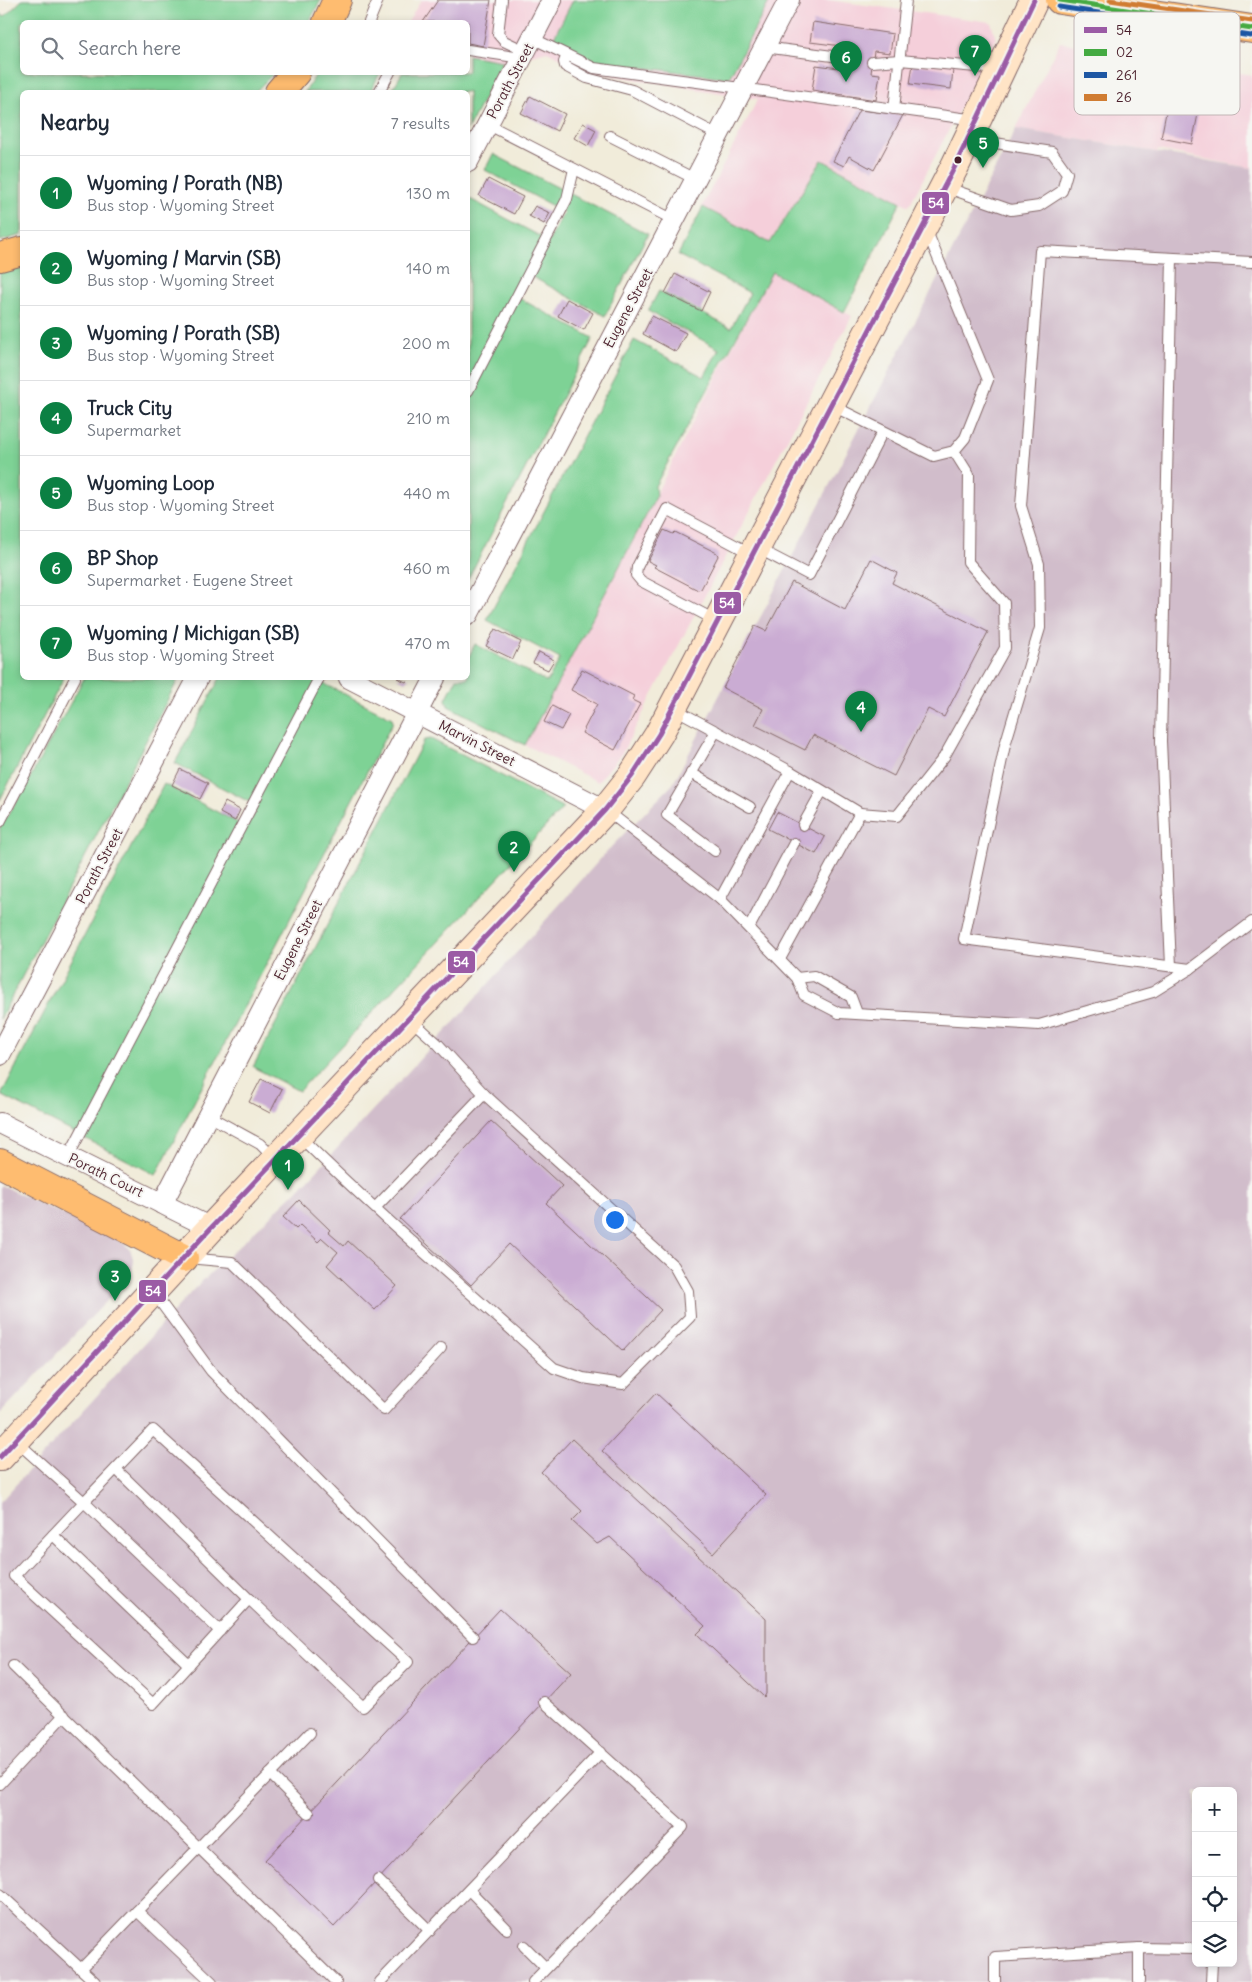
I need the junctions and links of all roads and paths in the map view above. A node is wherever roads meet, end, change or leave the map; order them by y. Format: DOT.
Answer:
graph roads {
  1 [pos="337,0"];
  2 [pos="378,0"];
  3 [pos="502,0"];
  4 [pos="552,0"];
  5 [pos="788,0"];
  6 [pos="906,0"];
  7 [pos="1034,0"];
  8 [pos="1060,0"];
  9 [pos="1139,12"];
  10 [pos="328,20"];
  11 [pos="370,20"];
  12 [pos="764,47"];
  13 [pos="526,49"];
  14 [pos="470,50"];
  15 [pos="567,55"];
  16 [pos="840,57"];
  17 [pos="900,60"];
  18 [pos="872,62"];
  19 [pos="1001,70"];
  20 [pos="293,75"];
  21 [pos="388,75"];
  22 [pos="742,88"];
  23 [pos="281,90"];
  24 [pos="380,90"];
  25 [pos="894,109"];
  26 [pos="487,124"];
  27 [pos="972,129"];
  28 [pos="718,135"];
  29 [pos="610,136"];
  30 [pos="470,158"];
  31 [pos="574,169"];
  32 [pos="695,179"];
  33 [pos="944,187"];
  34 [pos="674,220"];
  35 [pos="924,225"];
  36 [pos="20,252"];
  37 [pos="0,257"];
  38 [pos="1172,258"];
  39 [pos="1252,262"];
  40 [pos="470,387"];
  41 [pos="830,405"];
  42 [pos="883,431"];
  43 [pos="954,451"];
  44 [pos="754,551"];
  45 [pos="470,611"];
  46 [pos="718,621"];
  47 [pos="74,680"];
  48 [pos="197,680"];
  49 [pos="318,680"];
  50 [pos="353,680"];
  51 [pos="434,680"];
  52 [pos="672,708"];
  53 [pos="417,712"];
  54 [pos="716,731"];
  55 [pos="790,771"];
  56 [pos="691,773"];
  57 [pos="822,791"];
  58 [pos="750,807"];
  59 [pos="605,810"];
  60 [pos="860,814"];
  61 [pos="0,822"];
  62 [pos="803,825"];
  63 [pos="794,843"];
  64 [pos="715,851"];
  65 [pos="720,899"];
  66 [pos="1252,922"];
  67 [pos="749,928"];
  68 [pos="780,959"];
  69 [pos="1171,966"];
  70 [pos="1190,969"];
  71 [pos="798,978"];
  72 [pos="856,1013"];
  73 [pos="409,1018"];
  74 [pos="0,1054"];
  75 [pos="484,1094"];
  76 [pos="208,1115"];
  77 [pos="0,1123"];
  78 [pos="298,1135"];
  79 [pos="68,1157"];
  80 [pos="276,1159"];
  81 [pos="0,1163"];
  82 [pos="162,1204"];
  83 [pos="375,1208"];
  84 [pos="211,1228"];
  85 [pos="184,1258"];
  86 [pos="153,1291"];
  87 [pos="441,1348"];
  88 [pos="8,1449"];
  89 [pos="116,1469"];
  90 [pos="84,1502"];
  91 [pos="53,1535"];
  92 [pos="249,1599"];
  93 [pos="220,1632"];
  94 [pos="474,1637"];
  95 [pos="189,1664"];
  96 [pos="13,1666"];
  97 [pos="544,1702"];
  98 [pos="64,1715"];
  99 [pos="310,1733"];
  100 [pos="601,1752"];
  101 [pos="270,1774"];
  102 [pos="0,1784"];
  103 [pos="309,1813"];
  104 [pos="199,1848"];
  105 [pos="378,1880"];
  106 [pos="469,1890"];
  107 [pos="0,1894"];
  108 [pos="137,1911"];
  109 [pos="508,1930"];
  110 [pos="430,1931"];
  111 [pos="524,1946"];
  112 [pos="1139,1948"];
  113 [pos="1192,1949"];
  114 [pos="1212,1967"];
  115 [pos="546,1968"];
  116 [pos="81,1969"];
  117 [pos="95,1982"];
  118 [pos="212,1982"];
  119 [pos="336,1982"];
  120 [pos="380,1982"];
  121 [pos="533,1982"];
  122 [pos="995,1982"];
  123 [pos="1139,1982"];
  124 [pos="1211,1982"];
  1 -- 10 [label="main road"];
  2 -- 11 [label="lane"];
  3 -- 13 [label="lane"];
  4 -- 13 [label="street, Porath Street"];
  5 -- 12 [label="street, Eugene Street"];
  6 -- 17 [label="lane"];
  7 -- 19 [label="main road"];
  8 -- 9 [label="main road"];
  12 -- 16 [label="lane"];
  12 -- 22 [label="street, Eugene Street"];
  13 -- 14 [label="lane"];
  13 -- 15 [label="lane"];
  13 -- 26 [label="street, Porath Street"];
  15 -- 22 [label="lane"];
  15 -- 28 [label="lane"];
  17 -- 18 [label="lane"];
  17 -- 19 [label="lane"];
  17 -- 25 [label="lane"];
  19 -- 27 [label="main road"];
  20 -- 23 [label="main road"];
  21 -- 24 [label="lane"];
  22 -- 25 [label="lane"];
  22 -- 28 [label="street, Eugene Street"];
  25 -- 27 [label="lane"];
  26 -- 30 [label="street, Porath Street"];
  26 -- 31 [label="lane"];
  27 -- 33 [label="main road"];
  27 -- 33 [label="lane"];
  28 -- 32 [label="street, Eugene Street"];
  29 -- 32 [label="lane"];
  31 -- 34 [label="lane"];
  31 -- 40 [label="lane"];
  32 -- 34 [label="street, Eugene Street"];
  33 -- 35 [label="main road"];
  34 -- 45 [label="street, Eugene Street"];
  35 -- 41 [label="main road"];
  35 -- 43 [label="lane"];
  36 -- 37 [label="main road"];
  38 -- 39 [label="lane"];
  38 -- 69 [label="lane"];
  38 -- 69 [label="lane"];
  41 -- 42 [label="lane"];
  41 -- 44 [label="main road"];
  42 -- 43 [label="lane"];
  42 -- 44 [label="lane"];
  43 -- 60 [label="lane"];
  44 -- 46 [label="main road"];
  44 -- 46 [label="lane"];
  46 -- 52 [label="main road"];
  47 -- 61 [label="lane"];
  48 -- 74 [label="street, Porath Street"];
  49 -- 79 [label="lane"];
  50 -- 53 [label="street, Marvin Street"];
  51 -- 53 [label="street, Eugene Street"];
  52 -- 54 [label="lane"];
  52 -- 59 [label="main road"];
  53 -- 59 [label="street, Marvin Street"];
  53 -- 76 [label="street, Eugene Street"];
  54 -- 55 [label="lane"];
  54 -- 56 [label="lane"];
  55 -- 57 [label="lane"];
  55 -- 65 [label="lane"];
  56 -- 58 [label="lane"];
  56 -- 64 [label="lane"];
  57 -- 60 [label="lane"];
  57 -- 62 [label="lane"];
  59 -- 65 [label="lane"];
  59 -- 73 [label="main road"];
  60 -- 68 [label="lane"];
  63 -- 67 [label="lane"];
  65 -- 67 [label="lane"];
  66 -- 70 [label="lane"];
  67 -- 68 [label="lane"];
  68 -- 71 [label="lane"];
  69 -- 70 [label="lane"];
  70 -- 72 [label="lane"];
  71 -- 72 [label="lane"];
  71 -- 72 [label="lane"];
  73 -- 75 [label="lane"];
  73 -- 78 [label="main road"];
  75 -- 83 [label="lane"];
  75 -- 83 [label="lane"];
  76 -- 80 [label="lane"];
  76 -- 82 [label="street, Eugene Street"];
  77 -- 79 [label="street, Porath Court"];
  78 -- 80 [label="main road"];
  78 -- 83 [label="lane"];
  79 -- 82 [label="street, Porath Court"];
  80 -- 84 [label="main road"];
  81 -- 85 [label="main road"];
  82 -- 84 [label="street, Porath Court"];
  84 -- 85 [label="main road"];
  85 -- 86 [label="main road"];
  85 -- 87 [label="lane"];
  86 -- 88 [label="main road"];
  86 -- 94 [label="lane"];
  88 -- 90 [label="lane"];
  89 -- 90 [label="lane"];
  89 -- 92 [label="lane"];
  89 -- 92 [label="lane"];
  90 -- 91 [label="lane"];
  90 -- 93 [label="lane"];
  91 -- 95 [label="lane"];
  91 -- 95 [label="lane"];
  92 -- 93 [label="lane"];
  93 -- 95 [label="lane"];
  96 -- 98 [label="lane"];
  97 -- 100 [label="lane"];
  98 -- 102 [label="lane"];
  98 -- 104 [label="lane"];
  99 -- 101 [label="lane"];
  100 -- 106 [label="lane"];
  100 -- 115 [label="lane"];
  101 -- 103 [label="lane"];
  101 -- 104 [label="lane"];
  104 -- 108 [label="lane"];
  104 -- 119 [label="lane"];
  105 -- 110 [label="lane"];
  106 -- 109 [label="lane"];
  106 -- 110 [label="lane"];
  107 -- 116 [label="lane"];
  108 -- 116 [label="lane"];
  108 -- 118 [label="lane"];
  110 -- 120 [label="lane"];
  111 -- 115 [label="lane"];
  112 -- 113 [label="lane"];
  112 -- 122 [label="lane"];
  112 -- 123 [label="lane"];
  114 -- 124 [label="lane"];
  115 -- 121 [label="lane"];
  116 -- 117 [label="lane"];
}
